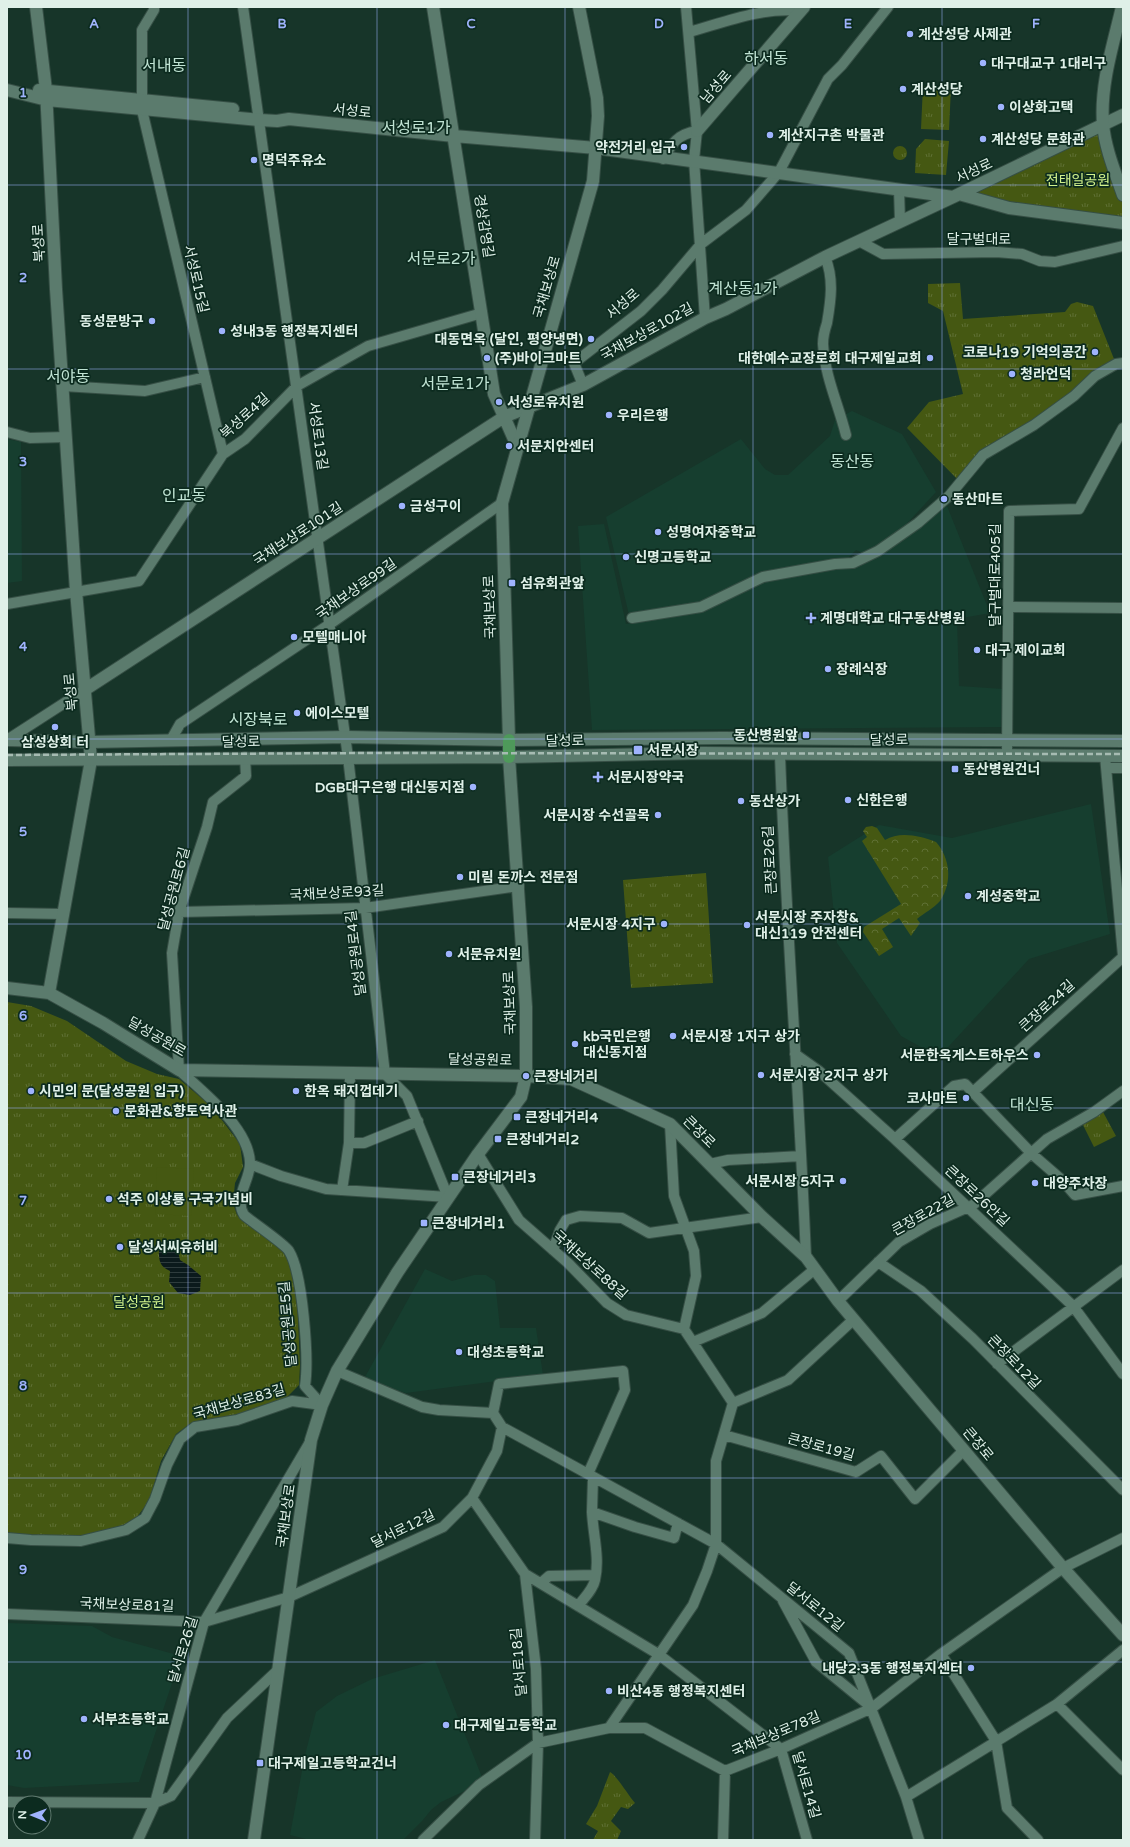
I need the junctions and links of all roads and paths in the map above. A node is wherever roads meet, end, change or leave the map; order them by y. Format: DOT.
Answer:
graph roads {
  1 [pos="36,7"];
  2 [pos="154,7"];
  3 [pos="243,7"];
  4 [pos="433,7"];
  5 [pos="578,7"];
  6 [pos="686,7"];
  7 [pos="888,7"];
  8 [pos="1122,7"];
  9 [pos="802,9"];
  10 [pos="688,32"];
  11 [pos="10,90"];
  12 [pos="47,95"];
  13 [pos="142,104"];
  14 [pos="1123,115"];
  15 [pos="259,116"];
  16 [pos="1103,126"];
  17 [pos="697,131"];
  18 [pos="454,136"];
  19 [pos="596,148"];
  20 [pos="664,158"];
  21 [pos="694,160"];
  22 [pos="779,172"];
  23 [pos="899,189"];
  24 [pos="1123,195"];
  25 [pos="956,196"];
  26 [pos="900,222"];
  27 [pos="1123,223"];
  28 [pos="859,241"];
  29 [pos="701,244"];
  30 [pos="1123,246"];
  31 [pos="825,257"];
  32 [pos="482,313"];
  33 [pos="705,318"];
  34 [pos="1123,363"];
  35 [pos="205,377"];
  36 [pos="583,385"];
  37 [pos="63,386"];
  38 [pos="297,386"];
  39 [pos="528,408"];
  40 [pos="504,417"];
  41 [pos="1123,428"];
  42 [pos="7,432"];
  43 [pos="846,435"];
  44 [pos="66,437"];
  45 [pos="517,446"];
  46 [pos="223,454"];
  47 [pos="502,503"];
  48 [pos="318,538"];
  49 [pos="76,590"];
  50 [pos="7,604"];
  51 [pos="1008,607"];
  52 [pos="1123,608"];
  53 [pos="632,618"];
  54 [pos="330,624"];
  55 [pos="86,689"];
  56 [pos="346,738"];
  57 [pos="7,740"];
  58 [pos="171,740"];
  59 [pos="509,740"];
  60 [pos="1007,740"];
  61 [pos="1123,740"];
  62 [pos="90,742"];
  63 [pos="1007,754"];
  64 [pos="780,755"];
  65 [pos="1105,756"];
  66 [pos="1123,756"];
  67 [pos="245,757"];
  68 [pos="348,757"];
  69 [pos="509,757"];
  70 [pos="7,760"];
  71 [pos="91,760"];
  72 [pos="1106,768"];
  73 [pos="1123,768"];
  74 [pos="519,886"];
  75 [pos="365,908"];
  76 [pos="179,912"];
  77 [pos="7,914"];
  78 [pos="63,914"];
  79 [pos="1123,957"];
  80 [pos="7,988"];
  81 [pos="49,993"];
  82 [pos="795,1054"];
  83 [pos="179,1070"];
  84 [pos="350,1073"];
  85 [pos="385,1074"];
  86 [pos="526,1076"];
  87 [pos="1123,1091"];
  88 [pos="973,1092"];
  89 [pos="418,1121"];
  90 [pos="670,1124"];
  91 [pos="895,1139"];
  92 [pos="349,1143"];
  93 [pos="478,1154"];
  94 [pos="1032,1154"];
  95 [pos="802,1156"];
  96 [pos="250,1164"];
  97 [pos="710,1164"];
  98 [pos="1123,1186"];
  99 [pos="342,1190"];
  100 [pos="448,1197"];
  101 [pos="969,1207"];
  102 [pos="762,1217"];
  103 [pos="685,1228"];
  104 [pos="554,1250"];
  105 [pos="806,1257"];
  106 [pos="878,1262"];
  107 [pos="815,1269"];
  108 [pos="1123,1270"];
  109 [pos="838,1301"];
  110 [pos="1073,1306"];
  111 [pos="854,1320"];
  112 [pos="684,1329"];
  113 [pos="693,1342"];
  114 [pos="997,1364"];
  115 [pos="338,1371"];
  116 [pos="1123,1374"];
  117 [pos="733,1403"];
  118 [pos="322,1405"];
  119 [pos="493,1413"];
  120 [pos="502,1426"];
  121 [pos="724,1435"];
  122 [pos="311,1440"];
  123 [pos="964,1450"];
  124 [pos="591,1475"];
  125 [pos="1123,1490"];
  126 [pos="472,1498"];
  127 [pos="592,1512"];
  128 [pos="678,1523"];
  129 [pos="7,1538"];
  130 [pos="1123,1538"];
  131 [pos="716,1544"];
  132 [pos="1063,1568"];
  133 [pos="525,1574"];
  134 [pos="595,1575"];
  135 [pos="541,1583"];
  136 [pos="289,1597"];
  137 [pos="781,1597"];
  138 [pos="578,1606"];
  139 [pos="7,1614"];
  140 [pos="204,1622"];
  141 [pos="1123,1635"];
  142 [pos="1123,1650"];
  143 [pos="658,1654"];
  144 [pos="941,1654"];
  145 [pos="278,1670"];
  146 [pos="1057,1704"];
  147 [pos="872,1708"];
  148 [pos="610,1728"];
  149 [pos="996,1741"];
  150 [pos="538,1743"];
  151 [pos="781,1749"];
  152 [pos="1123,1770"];
  153 [pos="724,1771"];
  154 [pos="906,1797"];
  155 [pos="7,1802"];
  156 [pos="155,1803"];
  157 [pos="138,1840"];
  158 [pos="254,1840"];
  159 [pos="423,1840"];
  160 [pos="535,1840"];
  161 [pos="723,1840"];
  162 [pos="807,1840"];
  163 [pos="919,1840"];
  164 [pos="1038,1840"];
  1 -- 12 [label="street, 북성로"];
  2 -- 13 [label="street, 서성로15길"];
  3 -- 15 [label="street, 서성로13길"];
  4 -- 18 [label="street, 경상감영길"];
  5 -- 19 [label="street, 국채보상로"];
  6 -- 10 [label="street"];
  7 -- 22 [label="street, 서성로"];
  8 -- 16 [label="street"];
  9 -- 10 [label="street"];
  9 -- 17 [label="street, 남성로"];
  10 -- 17 [label="street"];
  11 -- 12 [label="street, 서성로"];
  12 -- 13 [label="street, 서성로"];
  12 -- 37 [label="street, 북성로"];
  13 -- 15 [label="street, 서성로"];
  13 -- 35 [label="street, 서성로15길"];
  14 -- 16 [label="street, 서성로"];
  15 -- 18 [label="street, 서성로"];
  15 -- 38 [label="street, 서성로13길"];
  16 -- 24 [label="street"];
  16 -- 25 [label="street, 서성로"];
  17 -- 20 [label="street"];
  17 -- 21 [label="street"];
  18 -- 19 [label="street, 서성로"];
  18 -- 32 [label="street, 경상감영길"];
  19 -- 20 [label="street, 서성로"];
  19 -- 39 [label="street, 국채보상로"];
  20 -- 21 [label="street, 서성로"];
  21 -- 22 [label="street, 서성로"];
  21 -- 29 [label="street"];
  22 -- 23 [label="street, 서성로"];
  22 -- 29 [label="street, 서성로"];
  23 -- 25 [label="street, 서성로"];
  23 -- 26 [label="street"];
  25 -- 26 [label="street, 국채보상로102길"];
  25 -- 27 [label="street"];
  26 -- 28 [label="street, 국채보상로102길"];
  28 -- 30 [label="street, 달구벌대로"];
  28 -- 31 [label="street, 국채보상로102길"];
  29 -- 33 [label="street"];
  29 -- 36 [label="street, 서성로"];
  31 -- 33 [label="street, 국채보상로102길"];
  31 -- 43 [label="street"];
  32 -- 38 [label="street, 북성로4길"];
  32 -- 40 [label="street, 경상감영길"];
  33 -- 36 [label="street, 국채보상로102길"];
  34 -- 53 [label="street"];
  35 -- 37 [label="street"];
  35 -- 46 [label="street, 서성로15길"];
  36 -- 39 [label="street, 국채보상로102길"];
  37 -- 44 [label="street, 북성로"];
  38 -- 46 [label="street, 북성로4길"];
  38 -- 48 [label="street, 서성로13길"];
  39 -- 40 [label="street, 국채보상로101길"];
  39 -- 45 [label="street, 국채보상로"];
  40 -- 45 [label="street, 경상감영길"];
  40 -- 48 [label="street, 국채보상로101길"];
  41 -- 51 [label="street, 달구벌대로405길"];
  42 -- 44 [label="street"];
  44 -- 49 [label="street, 북성로"];
  45 -- 47 [label="street, 국채보상로"];
  46 -- 49 [label="street, 북성로4길"];
  47 -- 54 [label="street, 국채보상로99길"];
  47 -- 59 [label="street, 국채보상로"];
  48 -- 54 [label="street, 서성로13길"];
  48 -- 55 [label="street, 국채보상로101길"];
  49 -- 50 [label="street, 북성로4길"];
  49 -- 55 [label="street, 북성로"];
  51 -- 52 [label="street"];
  51 -- 60 [label="street, 달구벌대로405길"];
  54 -- 56 [label="street, 서성로13길"];
  54 -- 58 [label="street, 국채보상로99길"];
  55 -- 57 [label="street"];
  55 -- 62 [label="street, 북성로"];
  56 -- 58 [label="street"];
  56 -- 59 [label="street"];
  56 -- 68 [label="street, 서성로13길"];
  57 -- 62 [label="street"];
  58 -- 62 [label="street"];
  59 -- 60 [label="street"];
  59 -- 69 [label="main road, 국채보상로"];
  60 -- 61 [label="street"];
  60 -- 63 [label="street, 달구벌대로405길"];
  62 -- 71 [label="street, 북성로"];
  63 -- 64 [label="street, 달성로"];
  63 -- 65 [label="street, 달성로"];
  64 -- 69 [label="street, 달성로"];
  64 -- 82 [label="street, 큰장로26길"];
  65 -- 66 [label="street, 달성로"];
  65 -- 72 [label="street"];
  67 -- 68 [label="street, 달성로"];
  67 -- 71 [label="street, 달성로"];
  67 -- 76 [label="street, 달성공원로6길"];
  68 -- 69 [label="street, 달성로"];
  68 -- 75 [label="street, 달성공원로4길"];
  69 -- 74 [label="street, 국채보상로"];
  70 -- 71 [label="street, 달성로"];
  71 -- 78 [label="street, 북성로"];
  72 -- 73 [label="street"];
  72 -- 79 [label="street"];
  74 -- 75 [label="street, 국채보상로93길"];
  74 -- 86 [label="street, 국채보상로"];
  75 -- 76 [label="street, 국채보상로93길"];
  75 -- 85 [label="street, 달성공원로4길"];
  76 -- 83 [label="street, 달성공원로6길"];
  77 -- 78 [label="street"];
  78 -- 81 [label="street, 북성로"];
  79 -- 88 [label="street, 큰장로24길"];
  80 -- 81 [label="street, 달성공원로"];
  81 -- 83 [label="street, 달성공원로"];
  82 -- 91 [label="street, 큰장로26안길"];
  82 -- 95 [label="street, 큰장로26길"];
  83 -- 84 [label="street, 달성공원로"];
  83 -- 96 [label="street"];
  84 -- 85 [label="street, 달성공원로"];
  84 -- 92 [label="street"];
  85 -- 86 [label="street, 달성공원로"];
  85 -- 89 [label="street"];
  86 -- 90 [label="street, 큰장로"];
  86 -- 93 [label="street, 국채보상로"];
  87 -- 94 [label="street, 큰장로22길"];
  88 -- 91 [label="street"];
  88 -- 94 [label="street"];
  89 -- 92 [label="street"];
  89 -- 100 [label="street"];
  90 -- 97 [label="street, 큰장로"];
  90 -- 103 [label="street"];
  91 -- 101 [label="street, 큰장로26안길"];
  92 -- 99 [label="street"];
  93 -- 100 [label="street, 국채보상로"];
  93 -- 104 [label="street, 국채보상로88길"];
  94 -- 98 [label="street"];
  94 -- 101 [label="street, 큰장로22길"];
  95 -- 97 [label="street"];
  95 -- 105 [label="street, 큰장로26길"];
  96 -- 99 [label="street"];
  96 -- 118 [label="street, 달성공원로5길"];
  97 -- 102 [label="street, 큰장로"];
  99 -- 100 [label="street"];
  100 -- 115 [label="street, 국채보상로"];
  101 -- 106 [label="street, 큰장로22길"];
  101 -- 110 [label="street, 큰장로26안길"];
  102 -- 103 [label="street"];
  102 -- 105 [label="street, 큰장로"];
  103 -- 104 [label="street"];
  103 -- 112 [label="street"];
  104 -- 112 [label="street, 국채보상로88길"];
  105 -- 107 [label="street, 큰장로"];
  106 -- 109 [label="street, 큰장로22길"];
  106 -- 114 [label="street, 큰장로12길"];
  107 -- 109 [label="street, 큰장로"];
  107 -- 113 [label="street"];
  108 -- 110 [label="street"];
  109 -- 111 [label="street, 큰장로"];
  110 -- 114 [label="street"];
  110 -- 116 [label="street, 큰장로26안길"];
  111 -- 117 [label="street"];
  111 -- 123 [label="street, 큰장로"];
  112 -- 113 [label="street"];
  113 -- 117 [label="street"];
  114 -- 125 [label="street, 큰장로12길"];
  115 -- 118 [label="street, 국채보상로"];
  115 -- 119 [label="street"];
  117 -- 121 [label="street"];
  118 -- 122 [label="street, 국채보상로"];
  118 -- 129 [label="street, 국채보상로83길"];
  119 -- 120 [label="street, 달서로12길"];
  119 -- 124 [label="street"];
  120 -- 124 [label="street, 달서로12길"];
  120 -- 126 [label="street, 달서로12길"];
  121 -- 123 [label="street, 큰장로19길"];
  121 -- 131 [label="street"];
  122 -- 136 [label="street, 국채보상로"];
  122 -- 140 [label="street, 달서로26길"];
  123 -- 132 [label="street, 큰장로"];
  124 -- 127 [label="street"];
  124 -- 128 [label="street, 달서로12길"];
  126 -- 133 [label="street, 달서로18길"];
  126 -- 136 [label="street, 달서로12길"];
  127 -- 128 [label="street"];
  127 -- 134 [label="street"];
  128 -- 131 [label="street, 달서로12길"];
  130 -- 132 [label="street, 국채보상로78길"];
  131 -- 137 [label="street, 달서로12길"];
  131 -- 143 [label="street"];
  132 -- 141 [label="street, 큰장로"];
  132 -- 144 [label="street, 국채보상로78길"];
  133 -- 135 [label="street, 달서로14길"];
  133 -- 150 [label="street, 달서로18길"];
  134 -- 135 [label="street"];
  134 -- 138 [label="street"];
  135 -- 138 [label="street, 달서로14길"];
  136 -- 140 [label="street, 국채보상로81길"];
  136 -- 145 [label="street, 국채보상로"];
  137 -- 147 [label="street, 달서로12길"];
  137 -- 147 [label="street, 달서로12길"];
  138 -- 143 [label="street, 달서로14길"];
  139 -- 140 [label="street, 국채보상로81길"];
  140 -- 156 [label="street, 달서로26길"];
  142 -- 146 [label="street"];
  143 -- 148 [label="street"];
  143 -- 151 [label="street, 달서로14길"];
  144 -- 147 [label="street, 국채보상로78길"];
  144 -- 149 [label="street"];
  145 -- 156 [label="street"];
  145 -- 158 [label="street, 국채보상로"];
  146 -- 149 [label="street"];
  146 -- 152 [label="street"];
  147 -- 151 [label="street, 국채보상로78길"];
  147 -- 154 [label="street, 달서로12길"];
  148 -- 150 [label="street, 국채보상로78길"];
  148 -- 153 [label="street, 국채보상로78길"];
  149 -- 154 [label="street"];
  149 -- 164 [label="street"];
  150 -- 159 [label="street, 국채보상로78길"];
  150 -- 160 [label="street, 달서로18길"];
  151 -- 153 [label="street, 국채보상로78길"];
  151 -- 162 [label="street, 달서로14길"];
  153 -- 161 [label="street"];
  154 -- 163 [label="street, 달서로12길"];
  155 -- 156 [label="street"];
  156 -- 157 [label="street, 달서로26길"];
}
